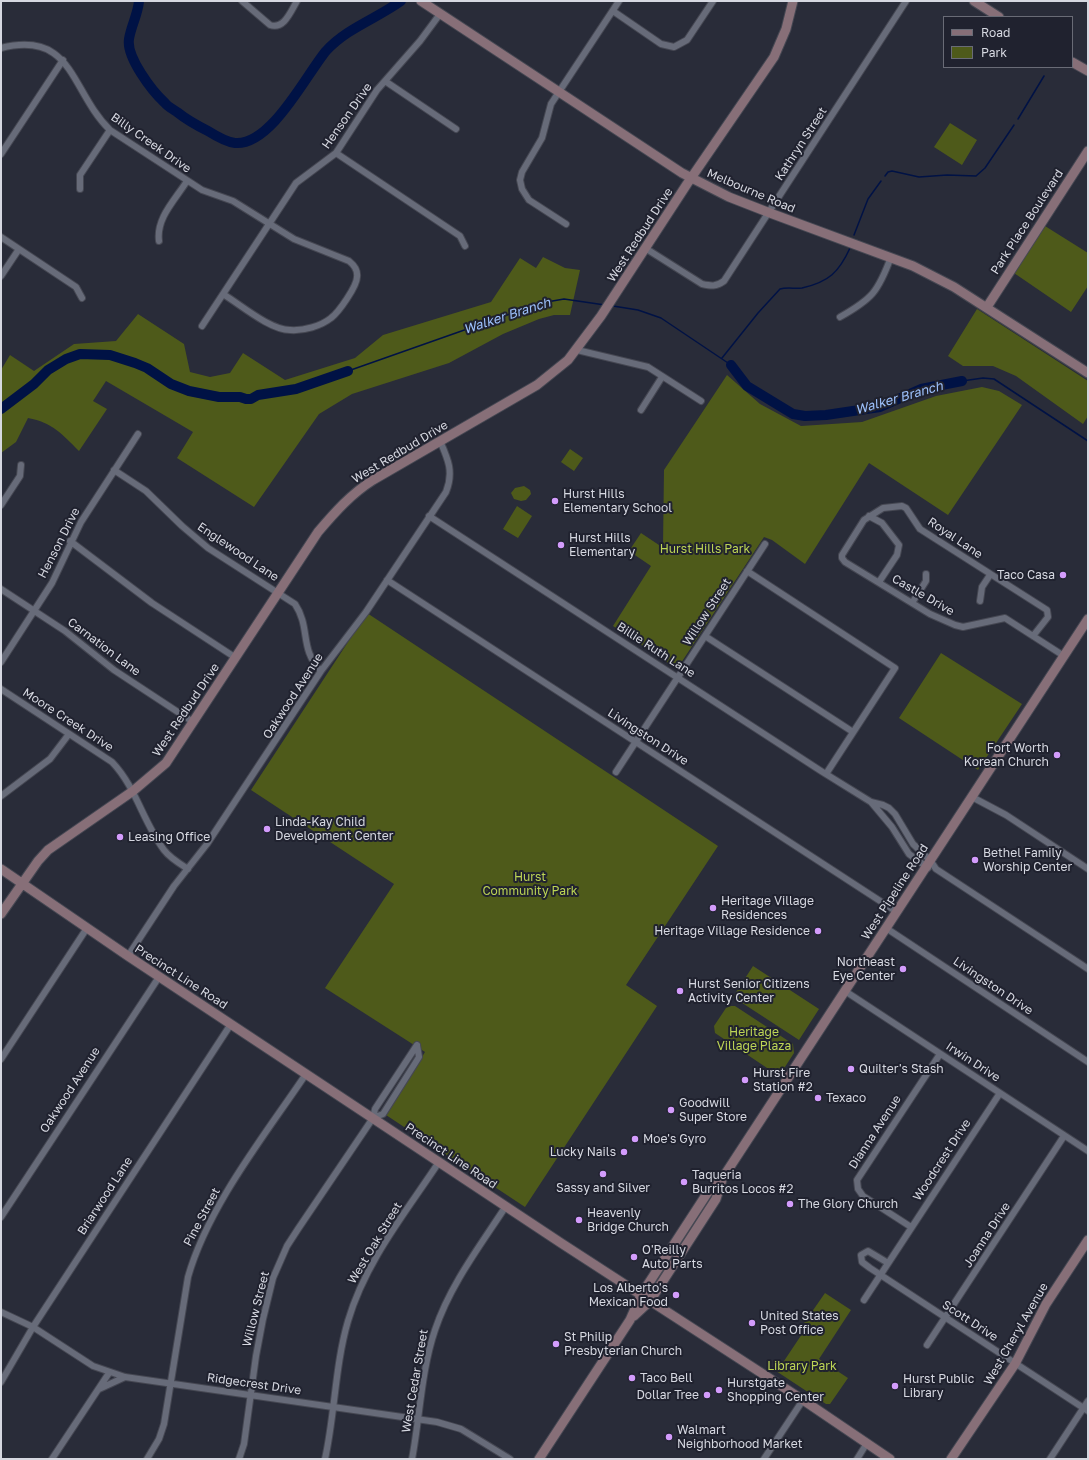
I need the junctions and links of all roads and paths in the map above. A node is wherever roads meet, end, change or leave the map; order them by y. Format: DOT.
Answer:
graph roads {
  1 [pos="242,1"];
  2 [pos="297,1"];
  3 [pos="619,1"];
  4 [pos="713,1"];
  5 [pos="793,1"];
  6 [pos="906,1"];
  7 [pos="974,1"];
  8 [pos="421,2"];
  9 [pos="613,11"];
  10 [pos="440,14"];
  11 [pos="998,16"];
  12 [pos="1,48"];
  13 [pos="63,60"];
  14 [pos="1073,63"];
  15 [pos="1088,72"];
  16 [pos="385,81"];
  17 [pos="560,93"];
  18 [pos="456,129"];
  19 [pos="110,130"];
  20 [pos="1088,151"];
  21 [pos="336,153"];
  22 [pos="1,154"];
  23 [pos="691,178"];
  24 [pos="188,181"];
  25 [pos="80,189"];
  26 [pos="770,213"];
  27 [pos="566,224"];
  28 [pos="269,225"];
  29 [pos="1,237"];
  30 [pos="159,241"];
  31 [pos="465,246"];
  32 [pos="645,248"];
  33 [pos="19,249"];
  34 [pos="891,257"];
  35 [pos="1,276"];
  36 [pos="223,294"];
  37 [pos="82,298"];
  38 [pos="987,307"];
  39 [pos="840,317"];
  40 [pos="202,326"];
  41 [pos="577,350"];
  42 [pos="1088,373"];
  43 [pos="662,377"];
  44 [pos="701,401"];
  45 [pos="641,410"];
  46 [pos="138,434"];
  47 [pos="440,441"];
  48 [pos="21,465"];
  49 [pos="114,470"];
  50 [pos="1,506"];
  51 [pos="429,516"];
  52 [pos="869,516"];
  53 [pos="70,541"];
  54 [pos="765,544"];
  55 [pos="842,554"];
  56 [pos="747,571"];
  57 [pos="926,574"];
  58 [pos="990,575"];
  59 [pos="387,580"];
  60 [pos="879,582"];
  61 [pos="1,589"];
  62 [pos="279,593"];
  63 [pos="980,601"];
  64 [pos="912,603"];
  65 [pos="35,611"];
  66 [pos="1088,619"];
  67 [pos="705,636"];
  68 [pos="1033,636"];
  69 [pos="1064,656"];
  70 [pos="236,658"];
  71 [pos="1,662"];
  72 [pos="321,671"];
  73 [pos="677,677"];
  74 [pos="1,689"];
  75 [pos="193,722"];
  76 [pos="853,732"];
  77 [pos="69,734"];
  78 [pos="635,742"];
  79 [pos="616,772"];
  80 [pos="826,774"];
  81 [pos="133,791"];
  82 [pos="1,796"];
  83 [pos="972,797"];
  84 [pos="871,802"];
  85 [pos="889,808"];
  86 [pos="883,816"];
  87 [pos="906,832"];
  88 [pos="898,837"];
  89 [pos="928,864"];
  90 [pos="1,869"];
  91 [pos="188,869"];
  92 [pos="1088,869"];
  93 [pos="21,883"];
  94 [pos="897,912"];
  95 [pos="1,914"];
  96 [pos="87,928"];
  97 [pos="886,928"];
  98 [pos="128,956"];
  99 [pos="1088,969"];
  100 [pos="159,977"];
  101 [pos="845,991"];
  102 [pos="231,1024"];
  103 [pos="940,1054"];
  104 [pos="1,1059"];
  105 [pos="1088,1062"];
  106 [pos="306,1074"];
  107 [pos="1000,1093"];
  108 [pos="373,1118"];
  109 [pos="1064,1136"];
  110 [pos="1088,1152"];
  111 [pos="439,1162"];
  112 [pos="722,1179"];
  113 [pos="506,1206"];
  114 [pos="1,1217"];
  115 [pos="911,1227"];
  116 [pos="1088,1240"];
  117 [pos="888,1263"];
  118 [pos="880,1275"];
  119 [pos="641,1295"];
  120 [pos="864,1300"];
  121 [pos="650,1301"];
  122 [pos="1,1312"];
  123 [pos="945,1318"];
  124 [pos="630,1320"];
  125 [pos="33,1327"];
  126 [pos="927,1345"];
  127 [pos="1015,1364"];
  128 [pos="109,1373"];
  129 [pos="125,1377"];
  130 [pos="1,1382"];
  131 [pos="171,1384"];
  132 [pos="98,1390"];
  133 [pos="251,1395"];
  134 [pos="803,1400"];
  135 [pos="1088,1401"];
  136 [pos="334,1407"];
  137 [pos="1086,1410"];
  138 [pos="418,1420"];
  139 [pos="867,1443"];
  140 [pos="52,1459"];
  141 [pos="147,1459"];
  142 [pos="239,1459"];
  143 [pos="324,1459"];
  144 [pos="412,1459"];
  145 [pos="510,1459"];
  146 [pos="539,1459"];
  147 [pos="764,1459"];
  148 [pos="857,1459"];
  149 [pos="890,1459"];
  150 [pos="951,1459"];
  151 [pos="1050,1459"];
  1 -- 2 [label="street"];
  3 -- 9 [label="street"];
  4 -- 9 [label="street"];
  5 -- 23 [label="street, West Redbud Drive"];
  6 -- 26 [label="street, Kathryn Street"];
  7 -- 11 [label="street"];
  8 -- 10 [label="street, Melbourne Road"];
  9 -- 17 [label="street"];
  10 -- 16 [label="street, Henson Drive"];
  10 -- 17 [label="street, Melbourne Road"];
  12 -- 13 [label="street, Billy Creek Drive"];
  13 -- 19 [label="street, Billy Creek Drive"];
  13 -- 22 [label="street"];
  14 -- 15 [label="street"];
  16 -- 18 [label="street"];
  16 -- 21 [label="street, Henson Drive"];
  17 -- 23 [label="street, Melbourne Road"];
  17 -- 27 [label="street"];
  19 -- 24 [label="street, Billy Creek Drive"];
  19 -- 25 [label="street"];
  20 -- 38 [label="street, Park Place Boulevard"];
  21 -- 28 [label="street, Henson Drive"];
  21 -- 31 [label="street"];
  23 -- 26 [label="street, Melbourne Road"];
  23 -- 32 [label="street, West Redbud Drive"];
  24 -- 28 [label="street, Billy Creek Drive"];
  24 -- 30 [label="street"];
  26 -- 32 [label="street, Kathryn Street"];
  26 -- 34 [label="street, Melbourne Road"];
  28 -- 36 [label="street, Henson Drive"];
  28 -- 36 [label="street, Billy Creek Drive"];
  29 -- 33 [label="street"];
  32 -- 41 [label="street, West Redbud Drive"];
  33 -- 35 [label="street"];
  33 -- 37 [label="street"];
  34 -- 38 [label="street, Melbourne Road"];
  34 -- 39 [label="street"];
  36 -- 40 [label="street, Henson Drive"];
  38 -- 42 [label="street, Melbourne Road"];
  41 -- 43 [label="street"];
  41 -- 47 [label="street, West Redbud Drive"];
  43 -- 44 [label="street"];
  43 -- 45 [label="street"];
  46 -- 49 [label="street, Henson Drive"];
  47 -- 51 [label="street, Oakwood Avenue"];
  47 -- 62 [label="street, West Redbud Drive"];
  48 -- 50 [label="street"];
  49 -- 53 [label="street, Henson Drive"];
  49 -- 62 [label="street, Englewood Lane"];
  51 -- 59 [label="street, Oakwood Avenue"];
  51 -- 73 [label="street, Billie Ruth Lane"];
  52 -- 55 [label="street, Royal Lane"];
  52 -- 58 [label="street, Royal Lane"];
  52 -- 60 [label="street"];
  53 -- 65 [label="street, Henson Drive"];
  53 -- 70 [label="street"];
  54 -- 56 [label="street, Willow Street"];
  55 -- 60 [label="street, Castle Drive"];
  56 -- 67 [label="street, Willow Street"];
  56 -- 76 [label="street"];
  57 -- 64 [label="street"];
  58 -- 63 [label="street"];
  58 -- 68 [label="street, Royal Lane"];
  59 -- 72 [label="street, Oakwood Avenue"];
  59 -- 78 [label="street, Livingston Drive"];
  60 -- 64 [label="street, Castle Drive"];
  61 -- 65 [label="street, Carnation Lane"];
  62 -- 70 [label="street, West Redbud Drive"];
  62 -- 72 [label="street, Englewood Lane"];
  64 -- 68 [label="street, Castle Drive"];
  65 -- 71 [label="street, Henson Drive"];
  65 -- 75 [label="street, Carnation Lane"];
  66 -- 69 [label="street, West Pipeline Road"];
  67 -- 73 [label="street, Willow Street"];
  67 -- 76 [label="street"];
  68 -- 69 [label="street, Castle Drive"];
  69 -- 83 [label="street, West Pipeline Road"];
  70 -- 75 [label="street, West Redbud Drive"];
  72 -- 91 [label="street, Oakwood Avenue"];
  73 -- 78 [label="street, Willow Street"];
  73 -- 80 [label="street, Billie Ruth Lane"];
  74 -- 77 [label="street, Moore Creek Drive"];
  75 -- 81 [label="street, West Redbud Drive"];
  76 -- 80 [label="street"];
  77 -- 81 [label="street, Moore Creek Drive"];
  77 -- 82 [label="street"];
  78 -- 79 [label="street, Willow Street"];
  78 -- 94 [label="street, Livingston Drive"];
  80 -- 84 [label="street, Billie Ruth Lane"];
  81 -- 91 [label="street, Moore Creek Drive"];
  81 -- 93 [label="street, West Redbud Drive"];
  83 -- 89 [label="street, West Pipeline Road"];
  83 -- 92 [label="street"];
  84 -- 85 [label="street, Billie Ruth Lane"];
  84 -- 86 [label="street, Billie Ruth Lane"];
  85 -- 86 [label="street"];
  85 -- 87 [label="street, Billie Ruth Lane"];
  86 -- 88 [label="street, Billie Ruth Lane"];
  87 -- 88 [label="street"];
  87 -- 89 [label="street, Billie Ruth Lane"];
  88 -- 89 [label="street, Billie Ruth Lane"];
  89 -- 94 [label="street, West Pipeline Road"];
  89 -- 99 [label="street, Billie Ruth Lane"];
  90 -- 93 [label="street, Precinct Line Road"];
  91 -- 98 [label="street, Oakwood Avenue"];
  93 -- 95 [label="street, West Redbud Drive"];
  93 -- 96 [label="street, Precinct Line Road"];
  94 -- 97 [label="street, West Pipeline Road"];
  96 -- 98 [label="street, Precinct Line Road"];
  96 -- 104 [label="street"];
  97 -- 101 [label="street, West Pipeline Road"];
  97 -- 105 [label="street, Livingston Drive"];
  98 -- 100 [label="street, Precinct Line Road"];
  100 -- 102 [label="street, Precinct Line Road"];
  100 -- 114 [label="street, Oakwood Avenue"];
  101 -- 103 [label="street, Irwin Drive"];
  101 -- 112 [label="street, West Pipeline Road"];
  102 -- 106 [label="street, Precinct Line Road"];
  102 -- 125 [label="street, Briarwood Lane"];
  103 -- 107 [label="street, Irwin Drive"];
  103 -- 115 [label="street, Dianna Avenue"];
  106 -- 108 [label="street, Precinct Line Road"];
  106 -- 131 [label="street, Pine Street"];
  107 -- 109 [label="street, Irwin Drive"];
  107 -- 115 [label="street, Woodcrest Drive"];
  108 -- 108 [label="street, Willow Street"];
  108 -- 111 [label="street, Precinct Line Road"];
  108 -- 133 [label="street, Willow Street"];
  109 -- 110 [label="street, Irwin Drive"];
  109 -- 123 [label="street, Joanna Drive"];
  111 -- 113 [label="street, Precinct Line Road"];
  111 -- 136 [label="street, West Oak Street"];
  112 -- 119 [label="street, West Pipeline Road"];
  112 -- 121 [label="street, West Pipeline Road"];
  113 -- 119 [label="street, Precinct Line Road"];
  113 -- 138 [label="street, West Cedar Street"];
  115 -- 117 [label="street, Woodcrest Drive"];
  116 -- 127 [label="street, West Cheryl Avenue"];
  117 -- 118 [label="street, Woodcrest Drive"];
  117 -- 118 [label="street, Scott Drive"];
  118 -- 120 [label="street, Woodcrest Drive"];
  118 -- 123 [label="street, Scott Drive"];
  119 -- 121 [label="street, Precinct Line Road"];
  119 -- 124 [label="street, West Pipeline Road"];
  121 -- 124 [label="street, West Pipeline Road"];
  121 -- 134 [label="street, Precinct Line Road"];
  122 -- 125 [label="street, Ridgecrest Drive"];
  123 -- 126 [label="street, Joanna Drive"];
  123 -- 127 [label="street, Scott Drive"];
  124 -- 146 [label="street, West Pipeline Road"];
  125 -- 128 [label="street, Ridgecrest Drive"];
  125 -- 130 [label="street, Briarwood Lane"];
  127 -- 137 [label="street, Scott Drive"];
  127 -- 150 [label="street, West Cheryl Avenue"];
  128 -- 129 [label="street, Ridgecrest Drive"];
  128 -- 132 [label="street"];
  129 -- 131 [label="street, Ridgecrest Drive"];
  129 -- 132 [label="street"];
  131 -- 133 [label="street, Ridgecrest Drive"];
  131 -- 141 [label="street, Pine Street"];
  132 -- 140 [label="street"];
  133 -- 136 [label="street, Ridgecrest Drive"];
  133 -- 142 [label="street, Willow Street"];
  134 -- 139 [label="street, Precinct Line Road"];
  134 -- 147 [label="street"];
  135 -- 137 [label="street"];
  136 -- 138 [label="street, Ridgecrest Drive"];
  136 -- 143 [label="street, West Oak Street"];
  137 -- 151 [label="street"];
  138 -- 144 [label="street, West Cedar Street"];
  138 -- 145 [label="street, Ridgecrest Drive"];
  139 -- 148 [label="street"];
  139 -- 149 [label="street, Precinct Line Road"];
}
